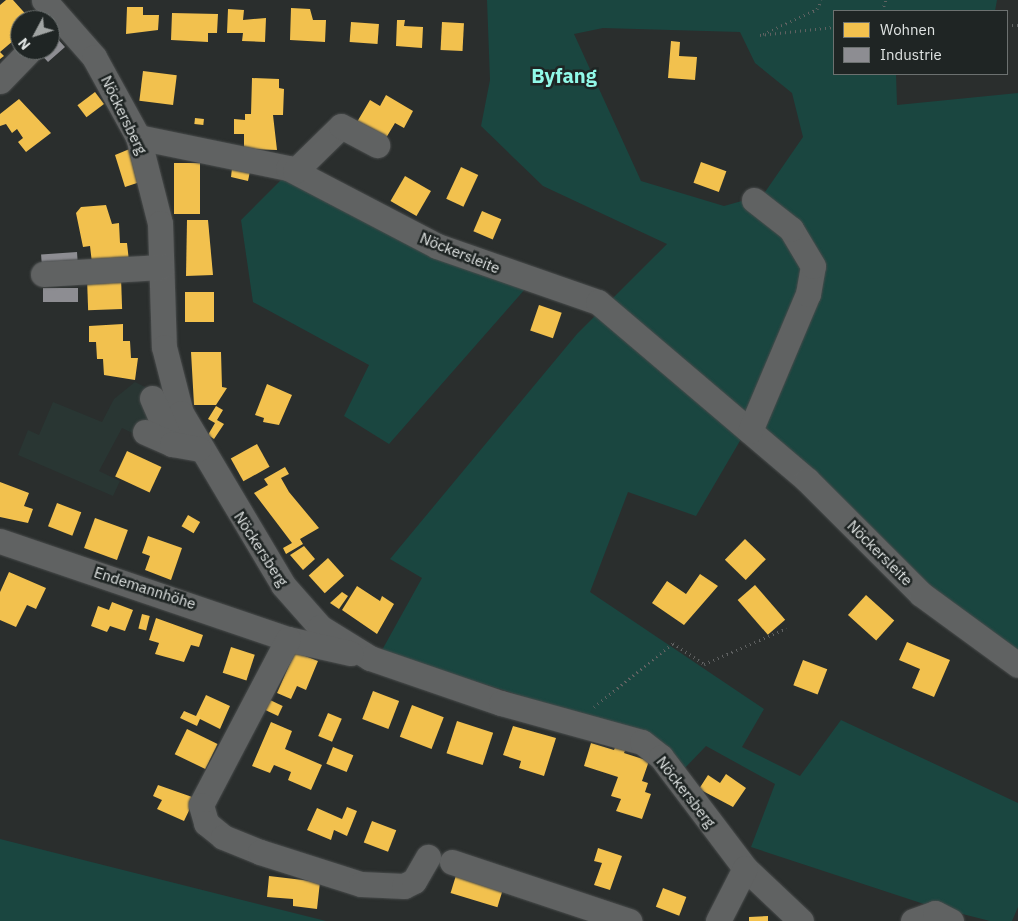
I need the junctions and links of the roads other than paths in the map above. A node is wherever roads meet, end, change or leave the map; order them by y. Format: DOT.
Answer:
graph roads {
  1 [pos="60,30"];
  2 [pos="20,60"];
  3 [pos="0,81"];
  4 [pos="138,137"];
  5 [pos="377,145"];
  6 [pos="295,171"];
  7 [pos="754,200"];
  8 [pos="162,267"];
  9 [pos="43,274"];
  10 [pos="152,398"];
  11 [pos="750,431"];
  12 [pos="145,432"];
  13 [pos="172,444"];
  14 [pos="199,449"];
  15 [pos="0,541"];
  16 [pos="288,639"];
  17 [pos="370,658"];
  18 [pos="1018,665"];
  19 [pos="428,857"];
  20 [pos="452,862"];
  21 [pos="745,868"];
  22 [pos="629,921"];
  23 [pos="718,921"];
  24 [pos="800,921"];
  25 [pos="913,921"];
  26 [pos="951,921"];
  1 -- 4 [label="street, Nöckersberg"];
  2 -- 3 [label="street"];
  4 -- 6 [label="street, Nöckersleite"];
  4 -- 8 [label="street, Nöckersberg"];
  5 -- 6 [label="street"];
  6 -- 11 [label="street, Nöckersleite"];
  7 -- 11 [label="street"];
  8 -- 9 [label="street"];
  8 -- 14 [label="street, Nöckersberg"];
  10 -- 13 [label="street"];
  11 -- 18 [label="street, Nöckersleite"];
  12 -- 13 [label="street"];
  13 -- 14 [label="street"];
  14 -- 17 [label="street, Nöckersberg"];
  15 -- 16 [label="street, Endemannhöhe"];
  16 -- 17 [label="street, Endemannhöhe"];
  16 -- 19 [label="street"];
  17 -- 21 [label="street, Nöckersberg"];
  20 -- 22 [label="street"];
  21 -- 23 [label="street"];
  21 -- 24 [label="street, Nöckersberg"];
  25 -- 26 [label="street"];
}
